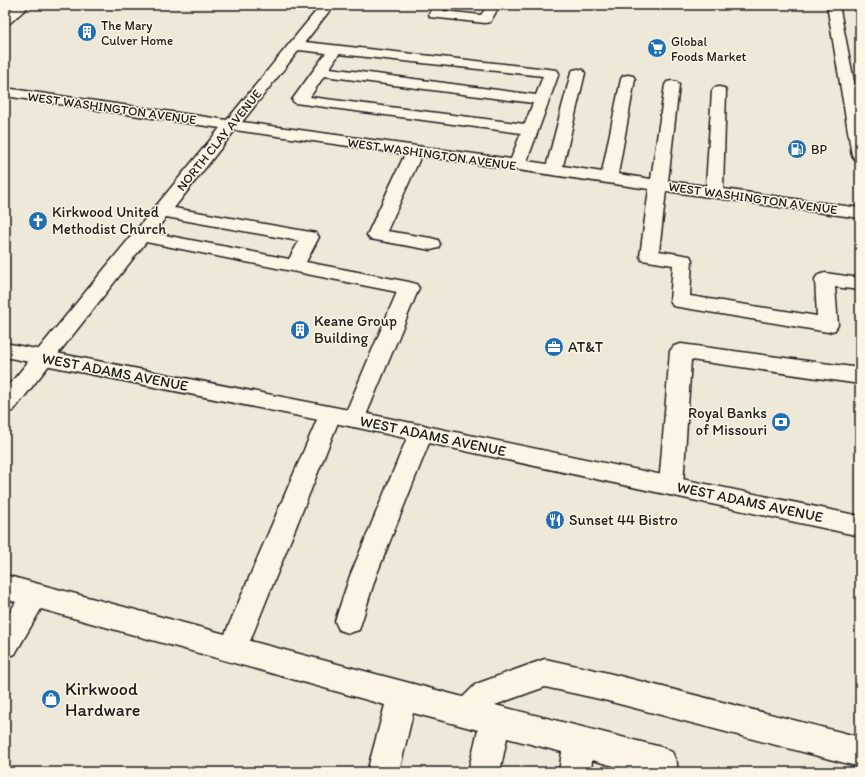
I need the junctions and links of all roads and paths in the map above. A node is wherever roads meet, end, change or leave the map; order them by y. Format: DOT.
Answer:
graph roads {
  1 [pos="24,5"];
  2 [pos="328,5"];
  3 [pos="441,5"];
  4 [pos="494,5"];
  5 [pos="833,5"];
  6 [pos="5,20"];
  7 [pos="295,45"];
  8 [pos="336,49"];
  9 [pos="320,71"];
  10 [pos="578,73"];
  11 [pos="628,79"];
  12 [pos="672,85"];
  13 [pos="719,91"];
  14 [pos="5,92"];
  15 [pos="542,100"];
  16 [pos="855,104"];
  17 [pos="231,125"];
  18 [pos="857,126"];
  19 [pos="530,130"];
  20 [pos="415,151"];
  21 [pos="860,155"];
  22 [pos="517,166"];
  23 [pos="554,171"];
  24 [pos="609,178"];
  25 [pos="660,186"];
  26 [pos="714,193"];
  27 [pos="162,211"];
  28 [pos="860,212"];
  29 [pos="142,236"];
  30 [pos="431,244"];
  31 [pos="295,264"];
  32 [pos="860,284"];
  33 [pos="5,350"];
  34 [pos="43,358"];
  35 [pos="860,376"];
  36 [pos="5,405"];
  37 [pos="342,417"];
  38 [pos="421,433"];
  39 [pos="671,485"];
  40 [pos="860,526"];
  41 [pos="5,587"];
  42 [pos="35,595"];
  43 [pos="349,621"];
  44 [pos="5,645"];
  45 [pos="233,649"];
  46 [pos="402,696"];
  47 [pos="482,716"];
  48 [pos="579,741"];
  49 [pos="860,752"];
  50 [pos="383,772"];
  51 [pos="484,772"];
  52 [pos="575,772"];
  53 [pos="661,772"];
  1 -- 6 [label="street"];
  2 -- 7 [label="street, NORTH CLAY AVENUE"];
  3 -- 4 [label="street"];
  5 -- 16 [label="street"];
  7 -- 8 [label="street"];
  7 -- 17 [label="street, NORTH CLAY AVENUE"];
  8 -- 9 [label="street"];
  8 -- 15 [label="street"];
  9 -- 15 [label="street"];
  9 -- 19 [label="street"];
  10 -- 23 [label="street"];
  11 -- 24 [label="street"];
  12 -- 25 [label="street"];
  13 -- 26 [label="street"];
  14 -- 17 [label="street, WEST WASHINGTON AVENUE"];
  15 -- 19 [label="street"];
  16 -- 18 [label="street"];
  17 -- 20 [label="street, WEST WASHINGTON AVENUE"];
  17 -- 27 [label="street, NORTH CLAY AVENUE"];
  18 -- 21 [label="street"];
  19 -- 22 [label="street"];
  20 -- 22 [label="street, WEST WASHINGTON AVENUE"];
  20 -- 30 [label="street"];
  22 -- 23 [label="street, WEST WASHINGTON AVENUE"];
  23 -- 24 [label="street, WEST WASHINGTON AVENUE"];
  24 -- 25 [label="street, WEST WASHINGTON AVENUE"];
  25 -- 26 [label="street, WEST WASHINGTON AVENUE"];
  25 -- 32 [label="street"];
  26 -- 28 [label="street, WEST WASHINGTON AVENUE"];
  27 -- 29 [label="street, NORTH CLAY AVENUE"];
  27 -- 31 [label="street"];
  29 -- 31 [label="street"];
  29 -- 34 [label="street, NORTH CLAY AVENUE"];
  31 -- 37 [label="street"];
  33 -- 34 [label="street, WEST ADAMS AVENUE"];
  34 -- 36 [label="street, NORTH CLAY AVENUE"];
  34 -- 37 [label="street, WEST ADAMS AVENUE"];
  35 -- 39 [label="street"];
  37 -- 38 [label="street, WEST ADAMS AVENUE"];
  37 -- 45 [label="street"];
  38 -- 39 [label="street, WEST ADAMS AVENUE"];
  38 -- 43 [label="street"];
  39 -- 40 [label="street, WEST ADAMS AVENUE"];
  41 -- 42 [label="street"];
  42 -- 44 [label="street"];
  42 -- 45 [label="street"];
  45 -- 46 [label="street"];
  46 -- 47 [label="street"];
  46 -- 50 [label="street"];
  47 -- 48 [label="street"];
  47 -- 49 [label="street"];
  47 -- 51 [label="street"];
  48 -- 52 [label="street"];
  48 -- 53 [label="street"];
}
